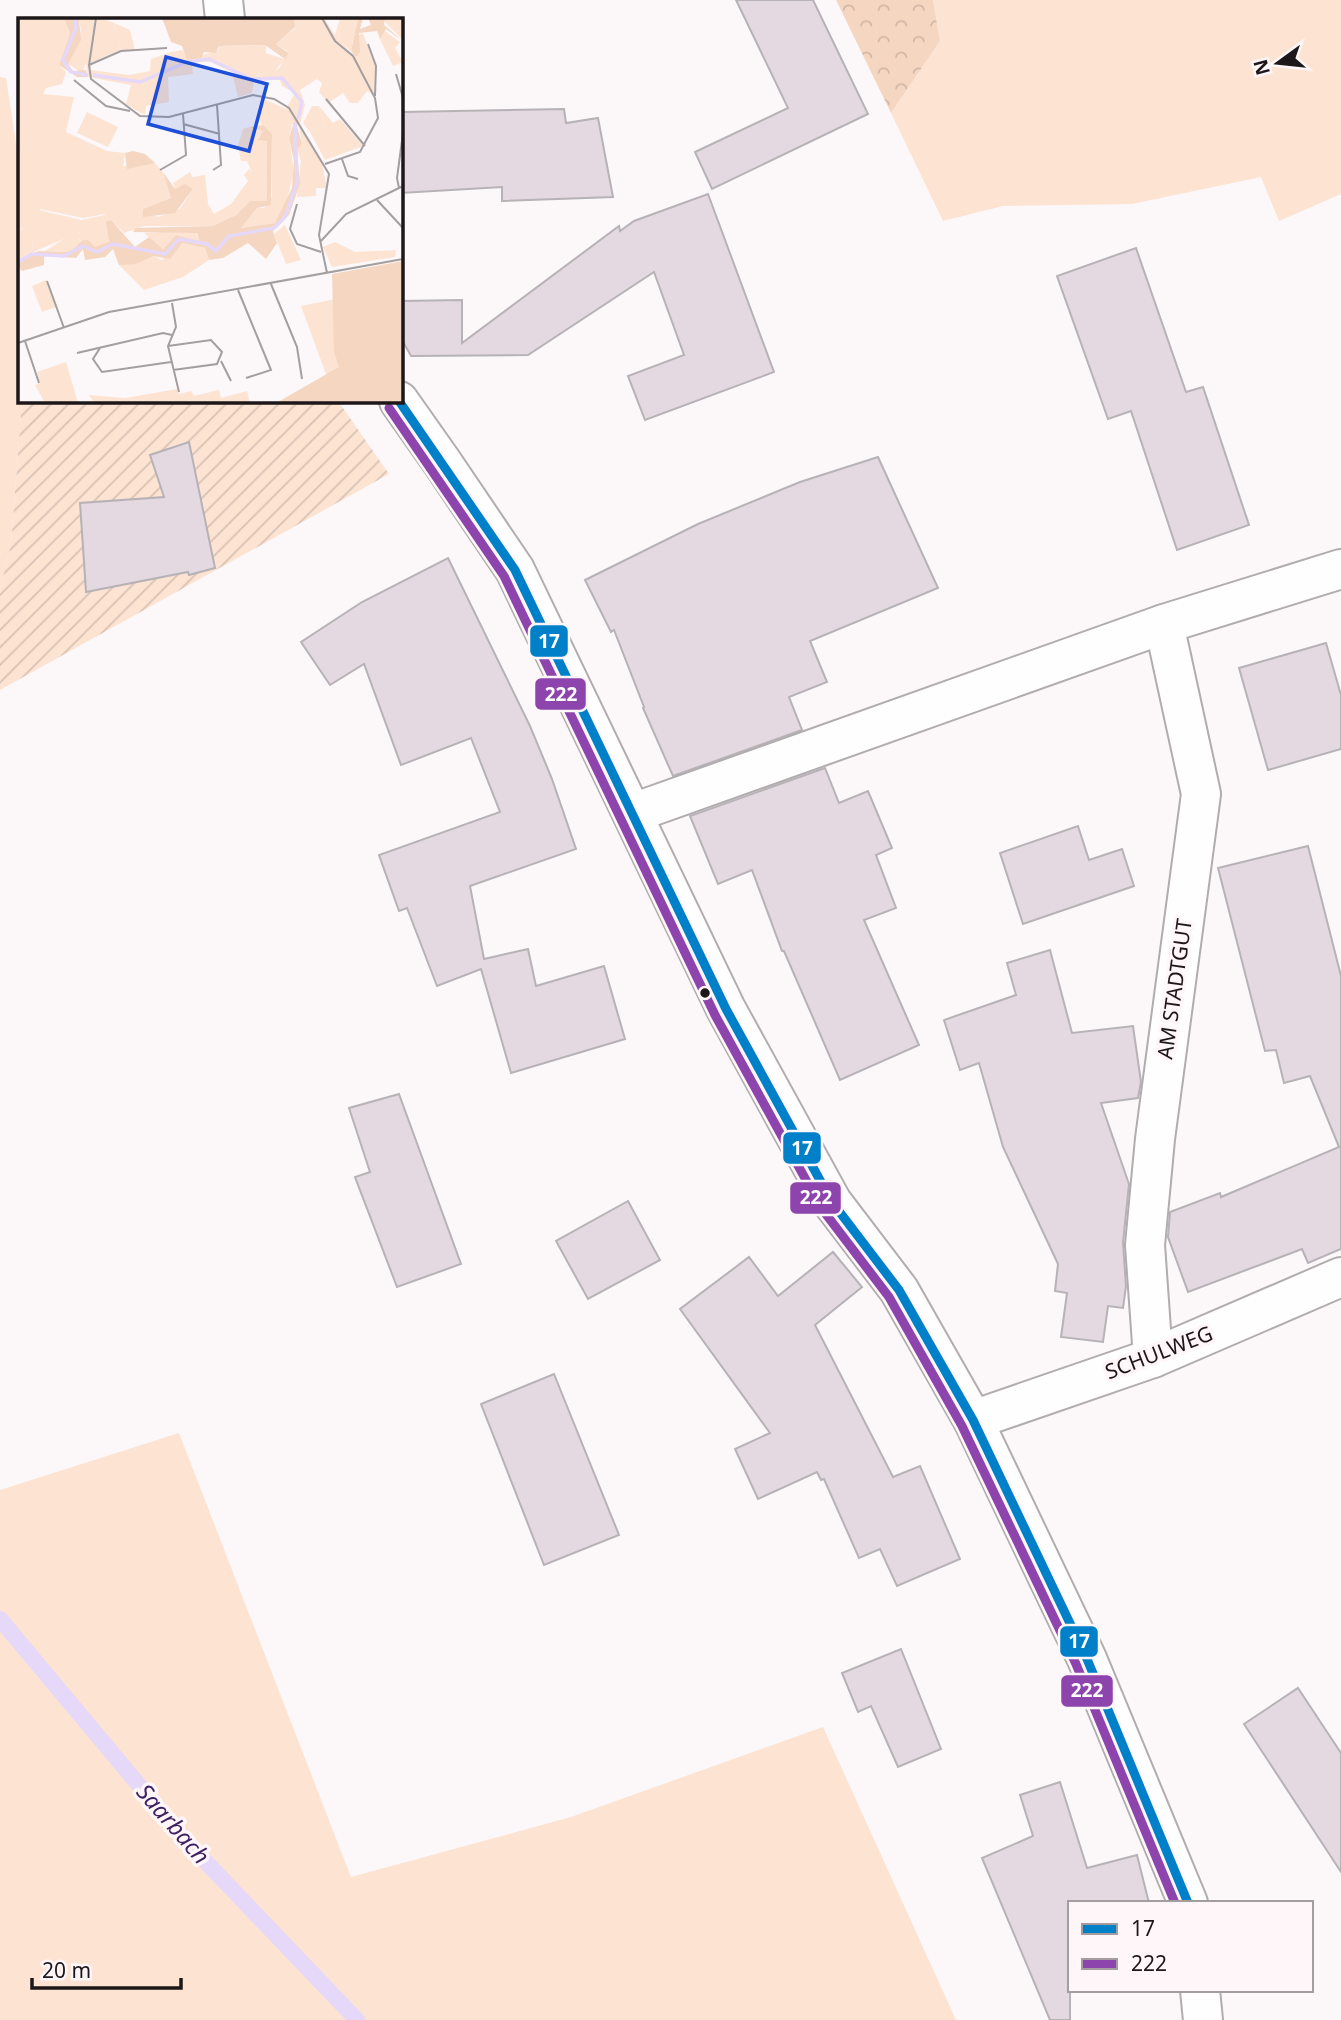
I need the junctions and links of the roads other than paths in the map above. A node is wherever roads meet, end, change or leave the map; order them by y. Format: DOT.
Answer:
graph roads {
  1 [pos="223,0"];
  2 [pos="225,18"];
  3 [pos="399,402"];
  4 [pos="1341,569"];
  5 [pos="1164,624"];
  6 [pos="633,813"];
  7 [pos="1341,1277"];
  8 [pos="1153,1357"];
  9 [pos="973,1420"];
  10 [pos="1187,1901"];
  11 [pos="1200,1992"];
  12 [pos="1203,2020"];
  1 -- 2 [label="street"];
  3 -- 6 [label="street"];
  4 -- 5 [label="street"];
  5 -- 6 [label="street"];
  5 -- 8 [label="street, AM STADTGUT"];
  6 -- 9 [label="street"];
  7 -- 8 [label="street, SCHULWEG"];
  8 -- 9 [label="street, SCHULWEG"];
  9 -- 10 [label="street"];
  11 -- 12 [label="street"];
}
